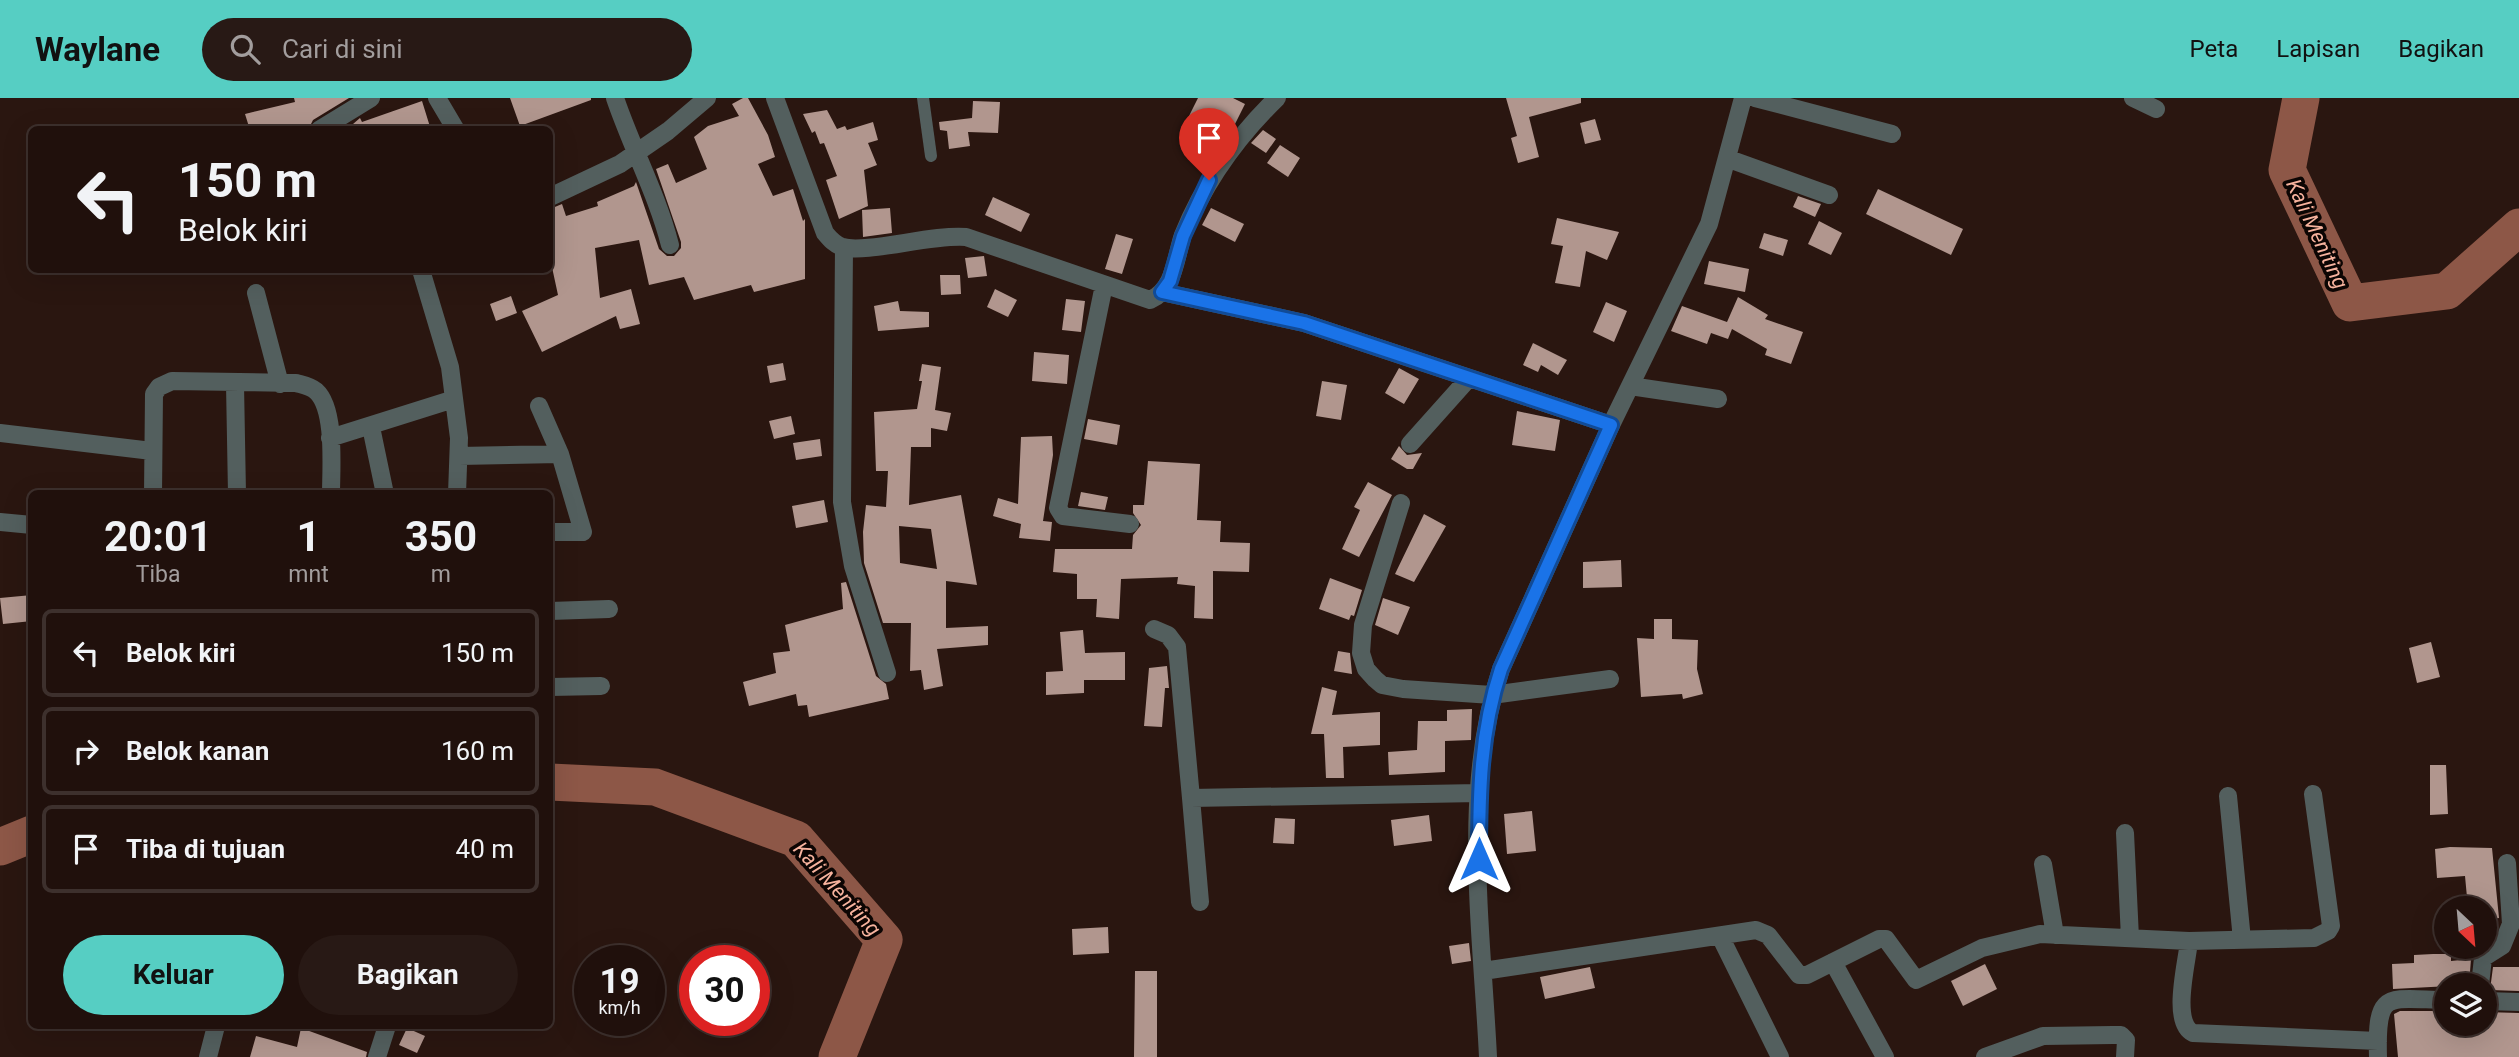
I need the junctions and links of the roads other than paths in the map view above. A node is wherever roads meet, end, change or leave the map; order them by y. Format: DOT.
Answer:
graph roads {
  1 [pos="371,98"];
  2 [pos="437,98"];
  3 [pos="615,98"];
  4 [pos="707,98"];
  5 [pos="775,98"];
  6 [pos="923,98"];
  7 [pos="1277,98"];
  8 [pos="1743,98"];
  9 [pos="1755,98"];
  10 [pos="2133,98"];
  11 [pos="2156,109"];
  12 [pos="326,126"];
  13 [pos="454,126"];
  14 [pos="1892,134"];
  15 [pos="635,154"];
  16 [pos="931,156"];
  17 [pos="1729,159"];
  18 [pos="1829,195"];
  19 [pos="553,196"];
  20 [pos="670,245"];
  21 [pos="844,247"];
  22 [pos="422,273"];
  23 [pos="1104,285"];
  24 [pos="1162,292"];
  25 [pos="256,293"];
  26 [pos="1469,378"];
  27 [pos="235,384"];
  28 [pos="280,384"];
  29 [pos="1630,386"];
  30 [pos="454,399"];
  31 [pos="1718,399"];
  32 [pos="539,406"];
  33 [pos="1611,425"];
  34 [pos="371,427"];
  35 [pos="0,433"];
  36 [pos="330,438"];
  37 [pos="1410,444"];
  38 [pos="152,450"];
  39 [pos="560,454"];
  40 [pos="459,456"];
  41 [pos="153,490"];
  42 [pos="237,490"];
  43 [pos="331,490"];
  44 [pos="384,490"];
  45 [pos="457,490"];
  46 [pos="1401,503"];
  47 [pos="0,522"];
  48 [pos="1130,523"];
  49 [pos="28,525"];
  50 [pos="553,532"];
  51 [pos="609,609"];
  52 [pos="553,611"];
  53 [pos="1154,629"];
  54 [pos="887,673"];
  55 [pos="1610,680"];
  56 [pos="601,686"];
  57 [pos="553,687"];
  58 [pos="1492,695"];
  59 [pos="1479,793"];
  60 [pos="2313,794"];
  61 [pos="2228,796"];
  62 [pos="1191,798"];
  63 [pos="2125,833"];
  64 [pos="2507,863"];
  65 [pos="2043,864"];
  66 [pos="1200,902"];
  67 [pos="2515,924"];
  68 [pos="2055,935"];
  69 [pos="1721,938"];
  70 [pos="2130,938"];
  71 [pos="2242,940"];
  72 [pos="2189,941"];
  73 [pos="1833,962"];
  74 [pos="1483,971"];
  75 [pos="2481,973"];
  76 [pos="2434,1000"];
  77 [pos="2497,1001"];
  78 [pos="2519,1002"];
  79 [pos="215,1029"];
  80 [pos="386,1029"];
  81 [pos="2378,1049"];
  82 [pos="208,1057"];
  83 [pos="376,1057"];
  84 [pos="1488,1057"];
  85 [pos="1780,1057"];
  86 [pos="1885,1057"];
  87 [pos="1985,1057"];
  88 [pos="2125,1057"];
  1 -- 12 [label="street"];
  2 -- 13 [label="street"];
  3 -- 15 [label="street"];
  4 -- 15 [label="street"];
  5 -- 21 [label="street"];
  6 -- 16 [label="lane"];
  7 -- 24 [label="street"];
  8 -- 17 [label="street"];
  9 -- 14 [label="street"];
  10 -- 11 [label="street"];
  15 -- 19 [label="street"];
  15 -- 20 [label="street"];
  17 -- 18 [label="street"];
  17 -- 29 [label="street"];
  21 -- 23 [label="street"];
  21 -- 54 [label="street"];
  22 -- 30 [label="street"];
  23 -- 24 [label="street"];
  23 -- 48 [label="street"];
  24 -- 26 [label="street"];
  25 -- 28 [label="street"];
  26 -- 33 [label="street"];
  26 -- 37 [label="street"];
  27 -- 28 [label="street"];
  27 -- 38 [label="street"];
  27 -- 42 [label="street"];
  28 -- 36 [label="street"];
  29 -- 31 [label="street"];
  29 -- 33 [label="street"];
  30 -- 34 [label="street"];
  30 -- 40 [label="street"];
  32 -- 39 [label="street"];
  33 -- 58 [label="street"];
  34 -- 36 [label="street"];
  34 -- 44 [label="street"];
  35 -- 38 [label="street"];
  36 -- 43 [label="street"];
  38 -- 41 [label="street"];
  39 -- 40 [label="street"];
  39 -- 50 [label="street"];
  40 -- 45 [label="street"];
  46 -- 58 [label="street"];
  47 -- 49 [label="street"];
  51 -- 52 [label="street"];
  53 -- 62 [label="street"];
  55 -- 58 [label="street"];
  56 -- 57 [label="street"];
  58 -- 59 [label="street"];
  59 -- 62 [label="street"];
  59 -- 74 [label="street"];
  60 -- 71 [label="street"];
  61 -- 71 [label="street"];
  62 -- 66 [label="street"];
  63 -- 70 [label="street"];
  64 -- 67 [label="street"];
  65 -- 68 [label="street"];
  67 -- 75 [label="street"];
  68 -- 70 [label="street"];
  68 -- 73 [label="street"];
  69 -- 73 [label="street"];
  69 -- 74 [label="street"];
  69 -- 85 [label="street"];
  70 -- 72 [label="street"];
  71 -- 72 [label="street"];
  72 -- 81 [label="street"];
  73 -- 86 [label="street"];
  74 -- 84 [label="street"];
  76 -- 81 [label="street"];
  77 -- 78 [label="street"];
  79 -- 82 [label="street"];
  80 -- 83 [label="street"];
  87 -- 88 [label="street"];
}
